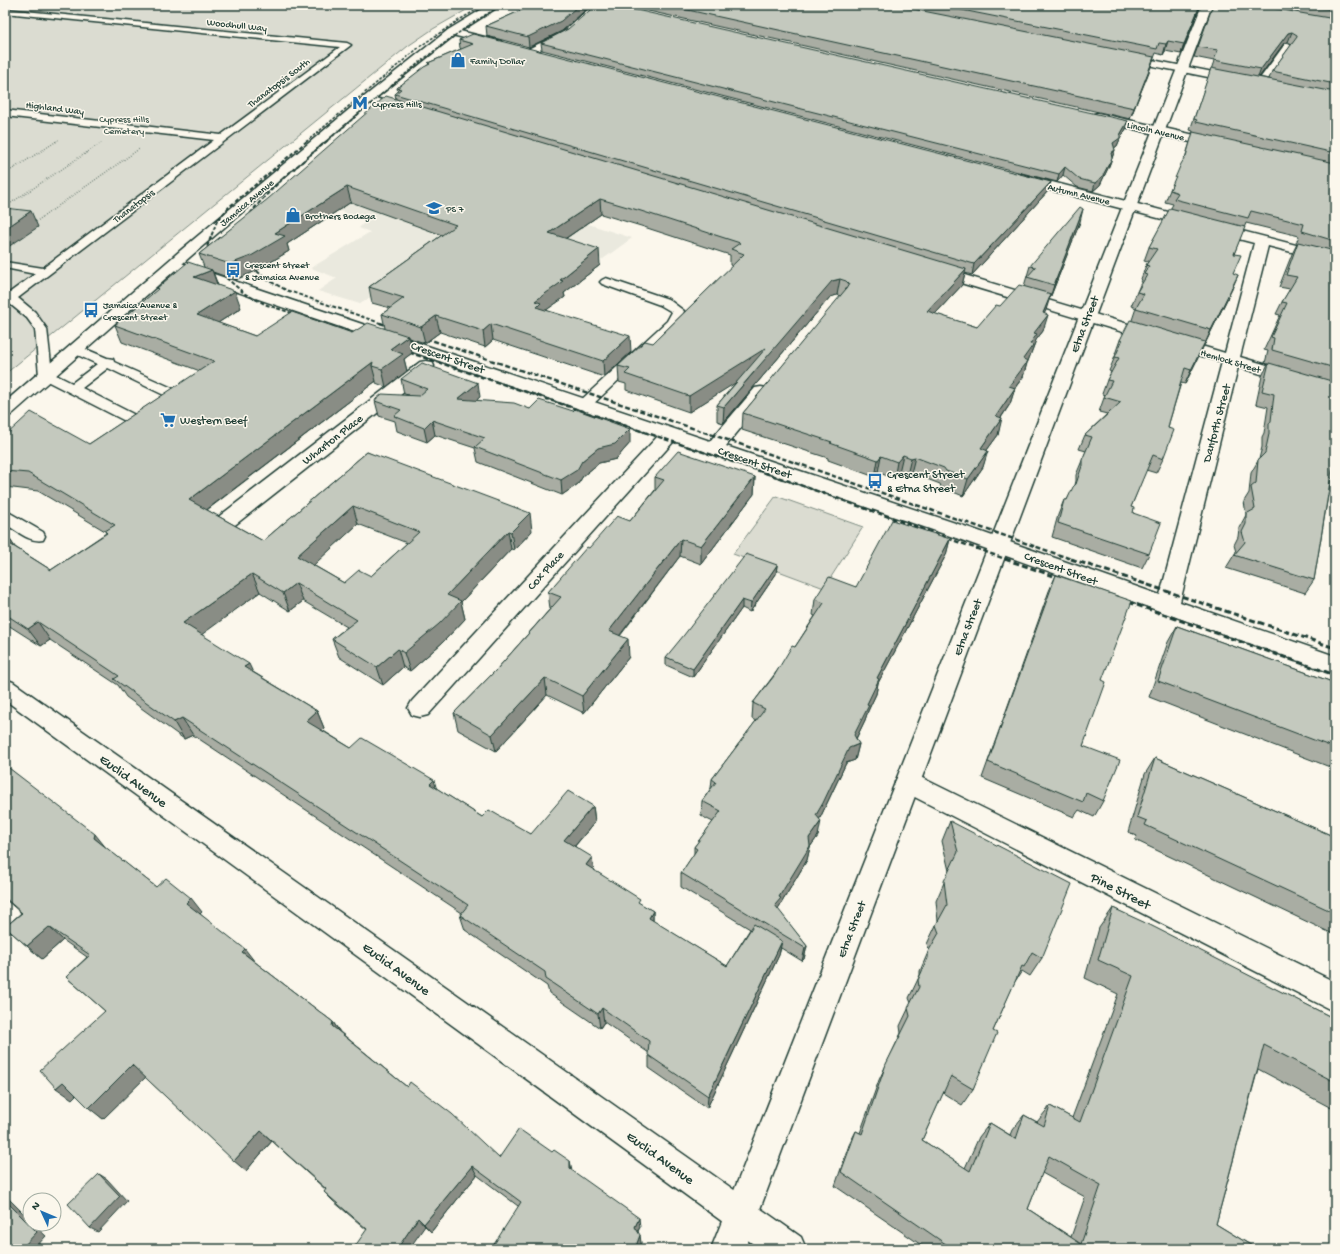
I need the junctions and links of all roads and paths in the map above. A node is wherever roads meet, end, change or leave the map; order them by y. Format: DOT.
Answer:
graph roads {
  1 [pos="496,5"];
  2 [pos="1208,5"];
  3 [pos="603,6"];
  4 [pos="5,11"];
  5 [pos="452,32"];
  6 [pos="347,45"];
  7 [pos="1288,46"];
  8 [pos="529,52"];
  9 [pos="1108,54"];
  10 [pos="552,58"];
  11 [pos="1182,69"];
  12 [pos="1256,84"];
  13 [pos="368,99"];
  14 [pos="5,113"];
  15 [pos="422,116"];
  16 [pos="1090,116"];
  17 [pos="87,122"];
  18 [pos="126,127"];
  19 [pos="164,131"];
  20 [pos="1158,131"];
  21 [pos="222,138"];
  22 [pos="1229,147"];
  23 [pos="5,174"];
  24 [pos="1012,176"];
  25 [pos="1130,206"];
  26 [pos="5,207"];
  27 [pos="33,223"];
  28 [pos="1262,241"];
  29 [pos="1335,259"];
  30 [pos="173,264"];
  31 [pos="5,265"];
  32 [pos="926,268"];
  33 [pos="44,272"];
  34 [pos="606,282"];
  35 [pos="8,300"];
  36 [pos="1087,316"];
  37 [pos="76,349"];
  38 [pos="441,355"];
  39 [pos="1232,360"];
  40 [pos="108,362"];
  41 [pos="46,375"];
  42 [pos="771,380"];
  43 [pos="72,389"];
  44 [pos="1335,391"];
  45 [pos="585,404"];
  46 [pos="5,411"];
  47 [pos="671,433"];
  48 [pos="714,448"];
  49 [pos="5,517"];
  50 [pos="224,523"];
  51 [pos="37,536"];
  52 [pos="998,545"];
  53 [pos="1168,605"];
  54 [pos="1335,665"];
  55 [pos="5,688"];
  56 [pos="420,708"];
  57 [pos="908,782"];
  58 [pos="1335,997"];
  59 [pos="741,1215"];
  60 [pos="728,1249"];
  61 [pos="789,1249"];
  1 -- 5 [label="street, Jamaica Avenue"];
  2 -- 11 [label="street, Etna Street"];
  3 -- 8 [label="lane"];
  4 -- 6 [label="lane, Woodhull Way"];
  5 -- 8 [label="street"];
  5 -- 13 [label="street, Jamaica Avenue"];
  6 -- 21 [label="lane, Thanatopsis South"];
  7 -- 12 [label="lane"];
  8 -- 10 [label="street"];
  9 -- 11 [label="street"];
  11 -- 12 [label="street"];
  11 -- 20 [label="street, Etna Street"];
  13 -- 15 [label="street"];
  13 -- 30 [label="street, Jamaica Avenue"];
  14 -- 17 [label="lane, Highland Way"];
  16 -- 20 [label="street, Lincoln Avenue"];
  17 -- 18 [label="lane, Highland Way"];
  17 -- 23 [label="path"];
  18 -- 19 [label="lane, Highland Way"];
  18 -- 26 [label="path"];
  19 -- 21 [label="lane, Highland Way"];
  19 -- 27 [label="path"];
  20 -- 22 [label="street, Lincoln Avenue"];
  20 -- 25 [label="street, Etna Street"];
  21 -- 33 [label="lane, Thanatopsis"];
  24 -- 25 [label="street, Autumn Avenue"];
  25 -- 28 [label="street, Autumn Avenue"];
  25 -- 36 [label="street, Etna Street"];
  28 -- 29 [label="street, Autumn Avenue"];
  28 -- 39 [label="street, Danforth Street"];
  30 -- 37 [label="street, Jamaica Avenue"];
  30 -- 38 [label="street, Crescent Street"];
  31 -- 33 [label="lane"];
  32 -- 36 [label="street, Hemlock Street"];
  33 -- 35 [label="lane, Thanatopsis"];
  34 -- 45 [label="lane"];
  35 -- 41 [label="lane"];
  36 -- 39 [label="street, Hemlock Street"];
  36 -- 52 [label="street, Etna Street"];
  37 -- 40 [label="lane"];
  37 -- 41 [label="street, Jamaica Avenue"];
  38 -- 45 [label="street, Crescent Street"];
  38 -- 50 [label="street, Wharton Place"];
  39 -- 44 [label="street, Hemlock Street"];
  39 -- 53 [label="street, Danforth Street"];
  40 -- 43 [label="lane"];
  40 -- 43 [label="lane"];
  41 -- 43 [label="lane"];
  41 -- 46 [label="street, Jamaica Avenue"];
  42 -- 48 [label="street"];
  45 -- 47 [label="street, Crescent Street"];
  47 -- 48 [label="street, Crescent Street"];
  47 -- 56 [label="street, Cox Place"];
  48 -- 52 [label="street, Crescent Street"];
  49 -- 51 [label="lane"];
  52 -- 53 [label="street, Crescent Street"];
  52 -- 57 [label="street, Etna Street"];
  53 -- 54 [label="street, Crescent Street"];
  55 -- 59 [label="street, Euclid Avenue"];
  57 -- 58 [label="street, Pine Street"];
  57 -- 59 [label="street, Etna Street"];
  59 -- 60 [label="street, Etna Street"];
  59 -- 61 [label="street, Euclid Avenue"];
}
